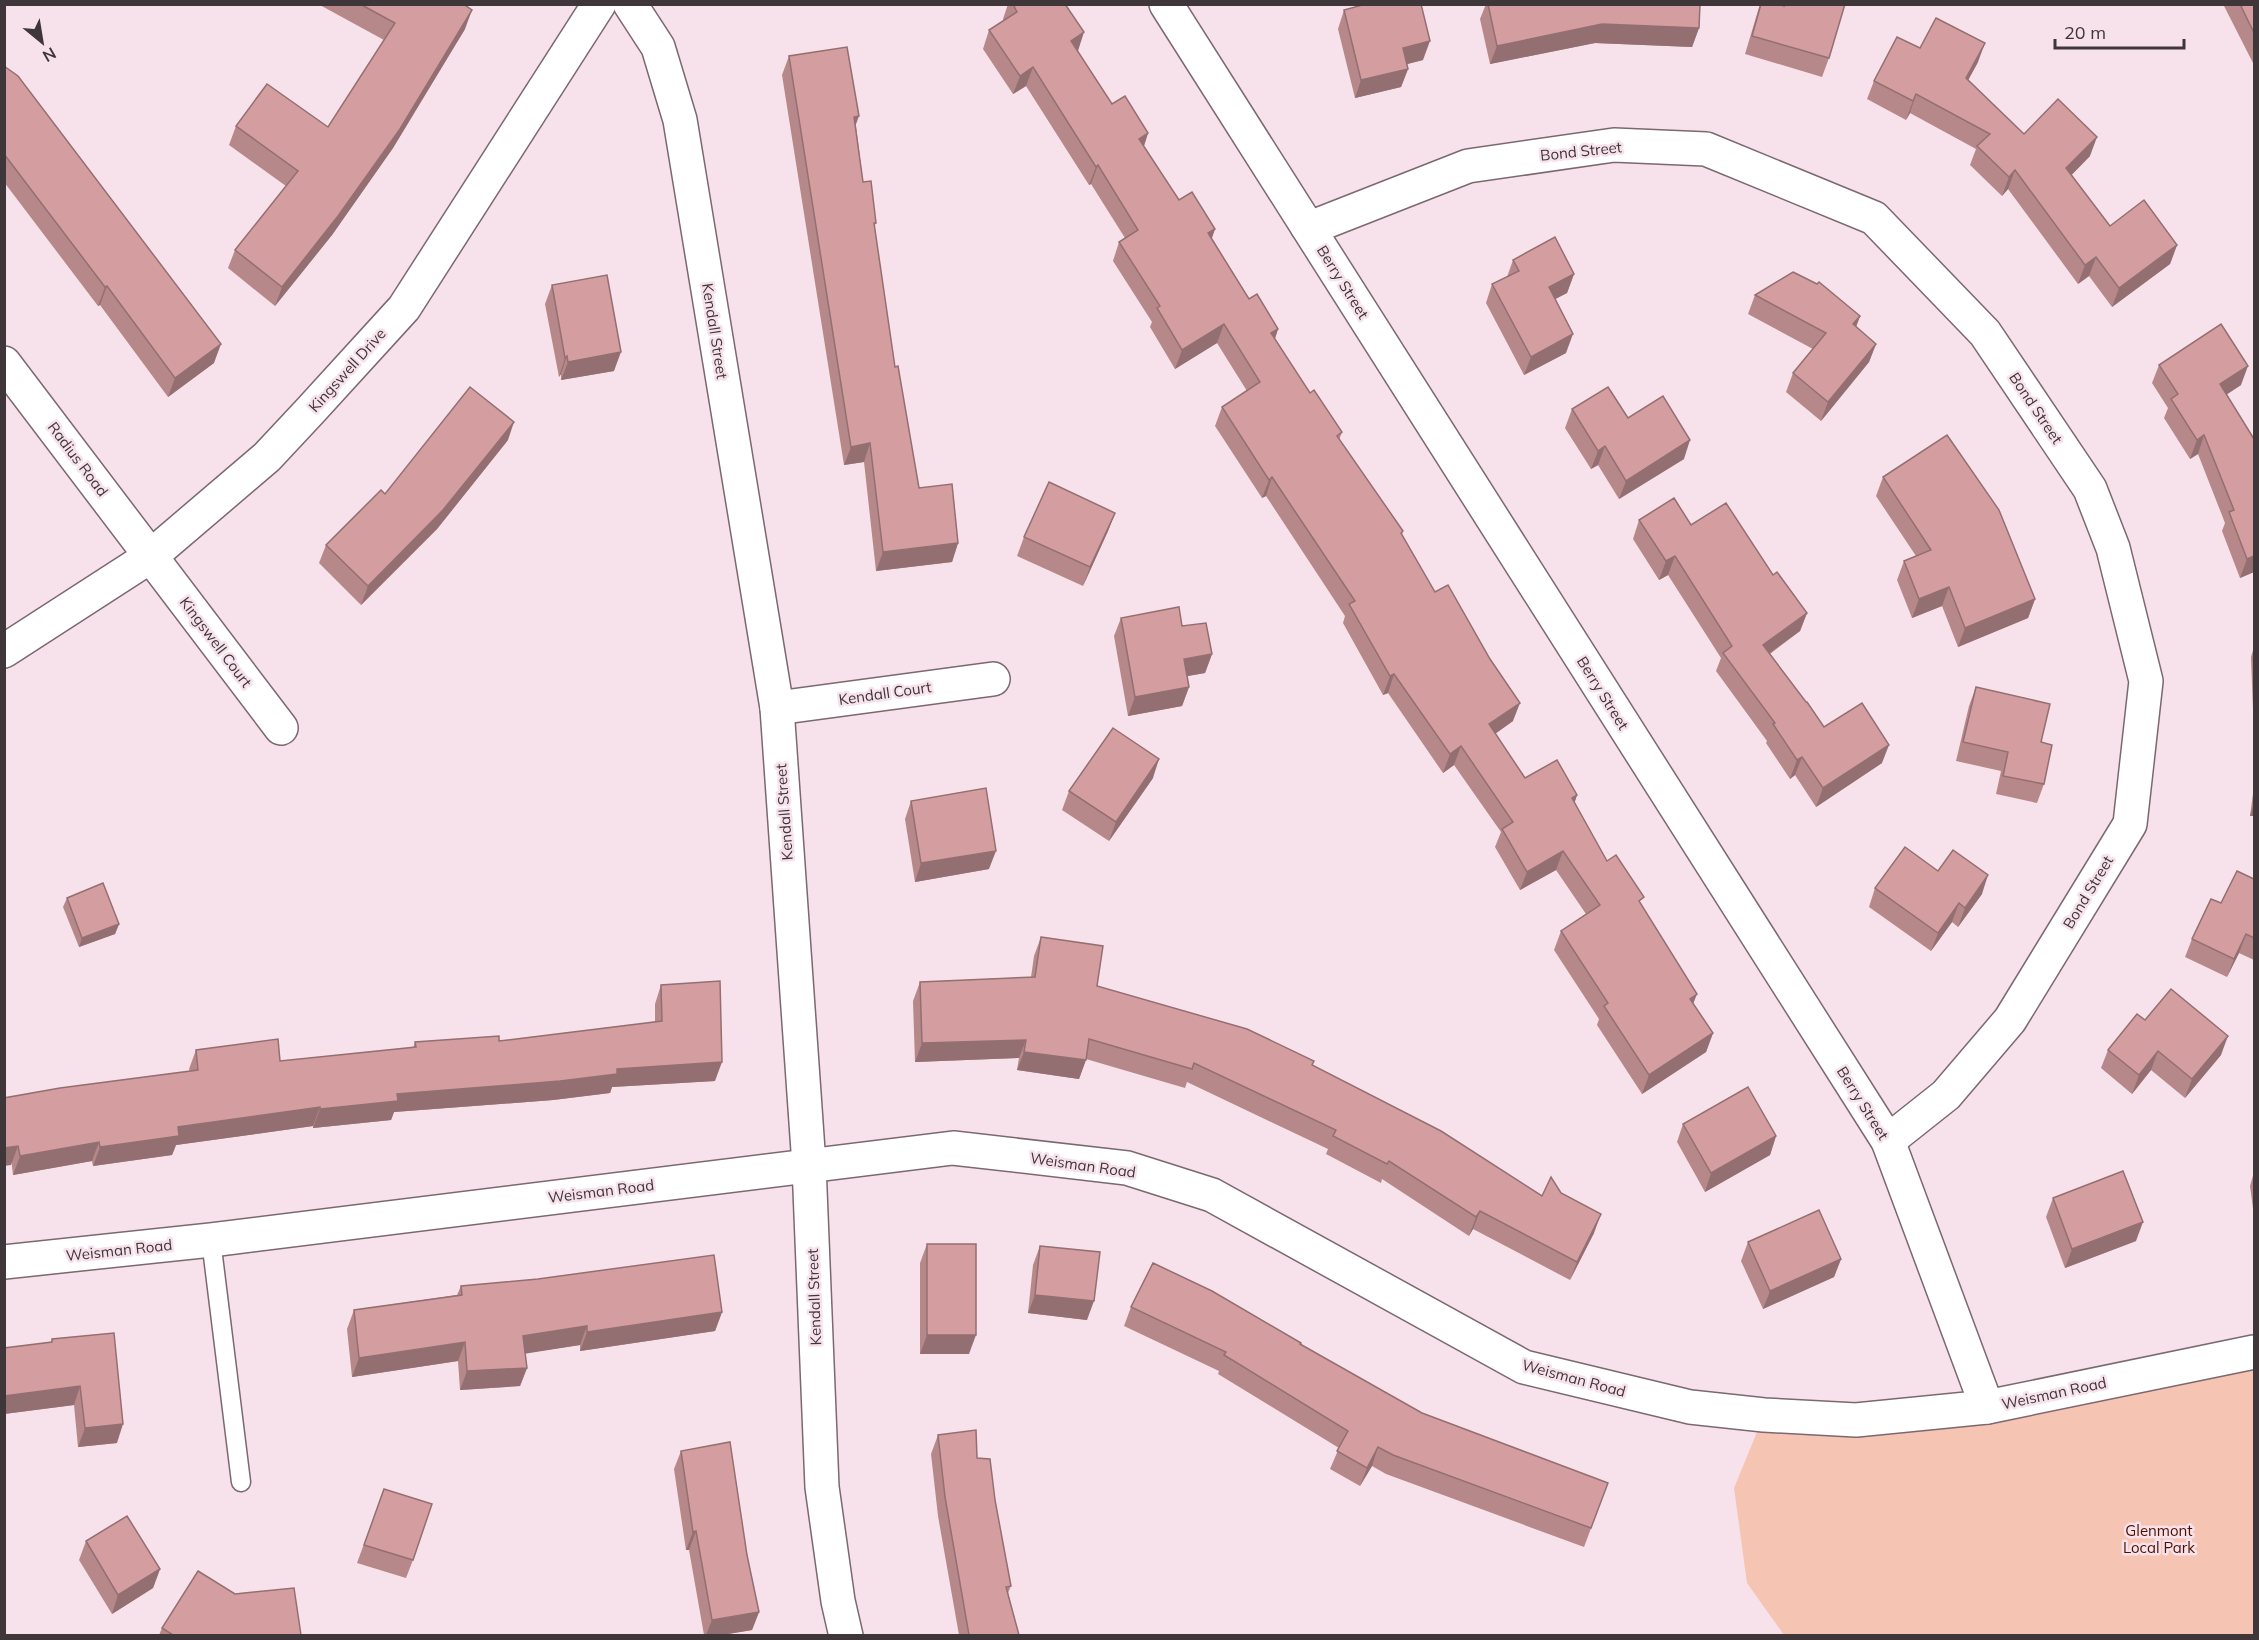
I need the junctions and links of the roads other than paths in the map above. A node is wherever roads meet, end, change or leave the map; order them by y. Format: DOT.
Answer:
graph roads {
  1 [pos="599,4"];
  2 [pos="630,4"];
  3 [pos="1166,4"];
  4 [pos="1307,226"];
  5 [pos="4,363"];
  6 [pos="151,556"];
  7 [pos="4,651"];
  8 [pos="993,679"];
  9 [pos="777,708"];
  10 [pos="281,728"];
  11 [pos="1888,1141"];
  12 [pos="809,1165"];
  13 [pos="211,1240"];
  14 [pos="4,1262"];
  15 [pos="2254,1352"];
  16 [pos="1987,1407"];
  17 [pos="241,1482"];
  18 [pos="846,1635"];
  1 -- 6 [label="street, Kingswell Drive"];
  2 -- 9 [label="street, Kendall Street"];
  3 -- 4 [label="street, Berry Street"];
  4 -- 11 [label="street, Berry Street"];
  4 -- 11 [label="street, Bond Street"];
  5 -- 6 [label="street, Radius Road"];
  6 -- 7 [label="street, Kingswell Drive"];
  6 -- 10 [label="street, Kingswell Court"];
  8 -- 9 [label="street, Kendall Court"];
  9 -- 12 [label="street, Kendall Street"];
  11 -- 16 [label="street, Berry Street"];
  12 -- 13 [label="street, Weisman Road"];
  12 -- 16 [label="street, Weisman Road"];
  12 -- 18 [label="street, Kendall Street"];
  13 -- 14 [label="street, Weisman Road"];
  13 -- 17 [label="lane"];
  15 -- 16 [label="street, Weisman Road"];
}
